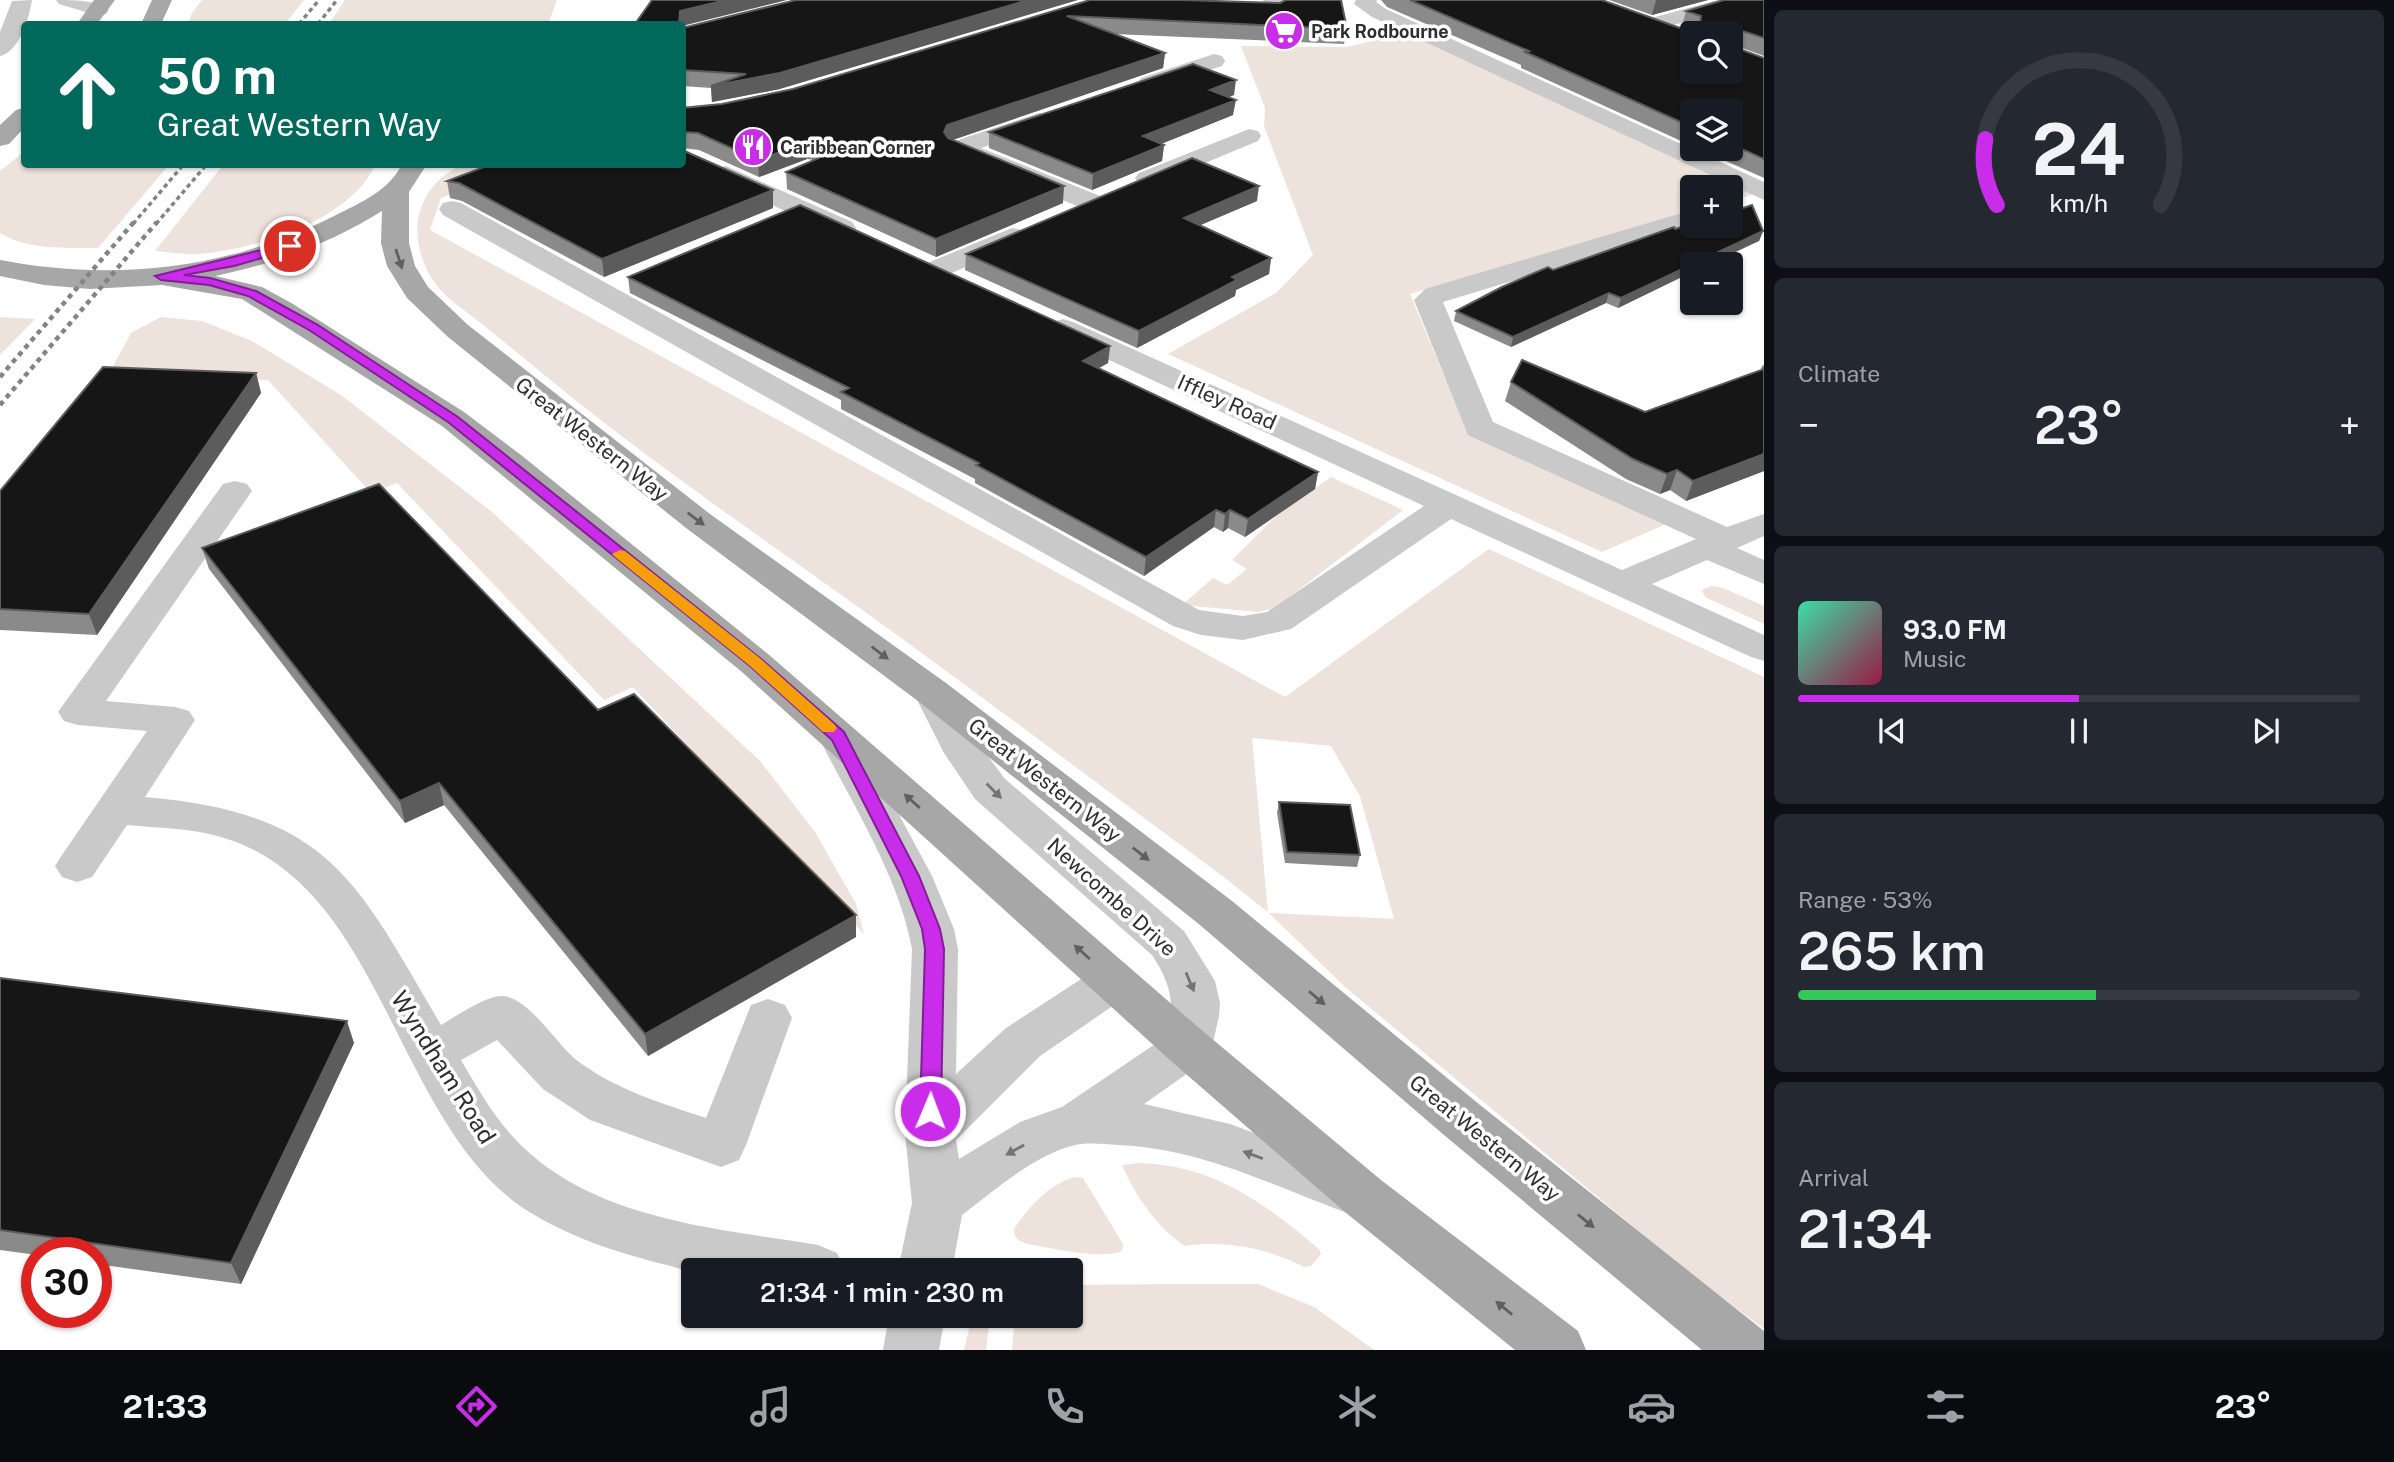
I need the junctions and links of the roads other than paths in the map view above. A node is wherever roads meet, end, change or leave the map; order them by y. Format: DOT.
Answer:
graph roads {
  1 [pos="66,0"];
  2 [pos="162,0"];
  3 [pos="1154,0"];
  4 [pos="1273,0"];
  5 [pos="1367,0"];
  6 [pos="1741,0"];
  7 [pos="20,1"];
  8 [pos="97,11"];
  9 [pos="1628,17"];
  10 [pos="152,21"];
  11 [pos="1652,25"];
  12 [pos="1680,35"];
  13 [pos="0,49"];
  14 [pos="1214,61"];
  15 [pos="1126,90"];
  16 [pos="1063,112"];
  17 [pos="21,119"];
  18 [pos="21,129"];
  19 [pos="1250,136"];
  20 [pos="0,140"];
  21 [pos="701,162"];
  22 [pos="412,173"];
  23 [pos="795,174"];
  24 [pos="758,189"];
  25 [pos="1764,194"];
  26 [pos="1091,202"];
  27 [pos="1743,202"];
  28 [pos="452,209"];
  29 [pos="802,209"];
  30 [pos="1055,218"];
  31 [pos="770,222"];
  32 [pos="1680,222"];
  33 [pos="1031,228"];
  34 [pos="874,242"];
  35 [pos="0,268"];
  36 [pos="161,276"];
  37 [pos="46,277"];
  38 [pos="636,277"];
  39 [pos="0,282"];
  40 [pos="973,287"];
  41 [pos="600,292"];
  42 [pos="1035,316"];
  43 [pos="235,491"];
  44 [pos="1450,504"];
  45 [pos="1764,524"];
  46 [pos="1716,543"];
  47 [pos="1764,573"];
  48 [pos="1622,583"];
  49 [pos="1764,649"];
  50 [pos="932,692"];
  51 [pos="838,736"];
  52 [pos="116,809"];
  53 [pos="77,866"];
  54 [pos="1114,981"];
  55 [pos="768,1018"];
  56 [pos="1188,1046"];
  57 [pos="431,1053"];
  58 [pos="1078,1123"];
  59 [pos="930,1133"];
  60 [pos="1363,1196"];
  61 [pos="938,1203"];
  62 [pos="751,1258"];
  63 [pos="927,1258"];
  64 [pos="915,1328"];
  65 [pos="911,1350"];
  66 [pos="1558,1350"];
  67 [pos="1744,1350"];
  1 -- 8 [label="street"];
  2 -- 10 [label="main road"];
  3 -- 4 [label="street"];
  5 -- 25 [label="street"];
  6 -- 11 [label="street"];
  7 -- 13 [label="street"];
  9 -- 11 [label="street"];
  11 -- 12 [label="street"];
  14 -- 15 [label="street"];
  16 -- 26 [label="street"];
  17 -- 20 [label="main road"];
  18 -- 20 [label="main road"];
  19 -- 26 [label="street"];
  21 -- 24 [label="street"];
  22 -- 36 [label="main road"];
  22 -- 50 [label="main road, Great Western Way, one-way"];
  23 -- 24 [label="street"];
  24 -- 29 [label="street"];
  25 -- 27 [label="street"];
  26 -- 30 [label="street"];
  28 -- 41 [label="street"];
  29 -- 31 [label="street"];
  29 -- 34 [label="street"];
  32 -- 46 [label="street"];
  33 -- 40 [label="street"];
  35 -- 37 [label="main road"];
  36 -- 37 [label="main road"];
  36 -- 51 [label="main road"];
  37 -- 39 [label="main road"];
  38 -- 41 [label="street"];
  41 -- 44 [label="street"];
  42 -- 44 [label="street, Iffley Road"];
  43 -- 52 [label="street"];
  44 -- 48 [label="street, Iffley Road"];
  45 -- 46 [label="street"];
  46 -- 47 [label="street"];
  46 -- 48 [label="street"];
  48 -- 49 [label="street, Iffley Road"];
  50 -- 56 [label="street, Newcombe Drive, one-way"];
  50 -- 67 [label="main road, Great Western Way, one-way"];
  54 -- 51 [label="main road, one-way"];
  51 -- 59 [label="street"];
  52 -- 53 [label="street"];
  52 -- 57 [label="street, Wyndham Road"];
  54 -- 56 [label="main road"];
  54 -- 59 [label="street"];
  55 -- 57 [label="street"];
  56 -- 58 [label="street"];
  56 -- 60 [label="main road"];
  57 -- 62 [label="street, Wyndham Road"];
  60 -- 58 [label="street, one-way"];
  58 -- 61 [label="street, one-way"];
  59 -- 61 [label="street"];
  66 -- 60 [label="main road, one-way"];
  61 -- 63 [label="street"];
  64 -- 65 [label="street"];
}
